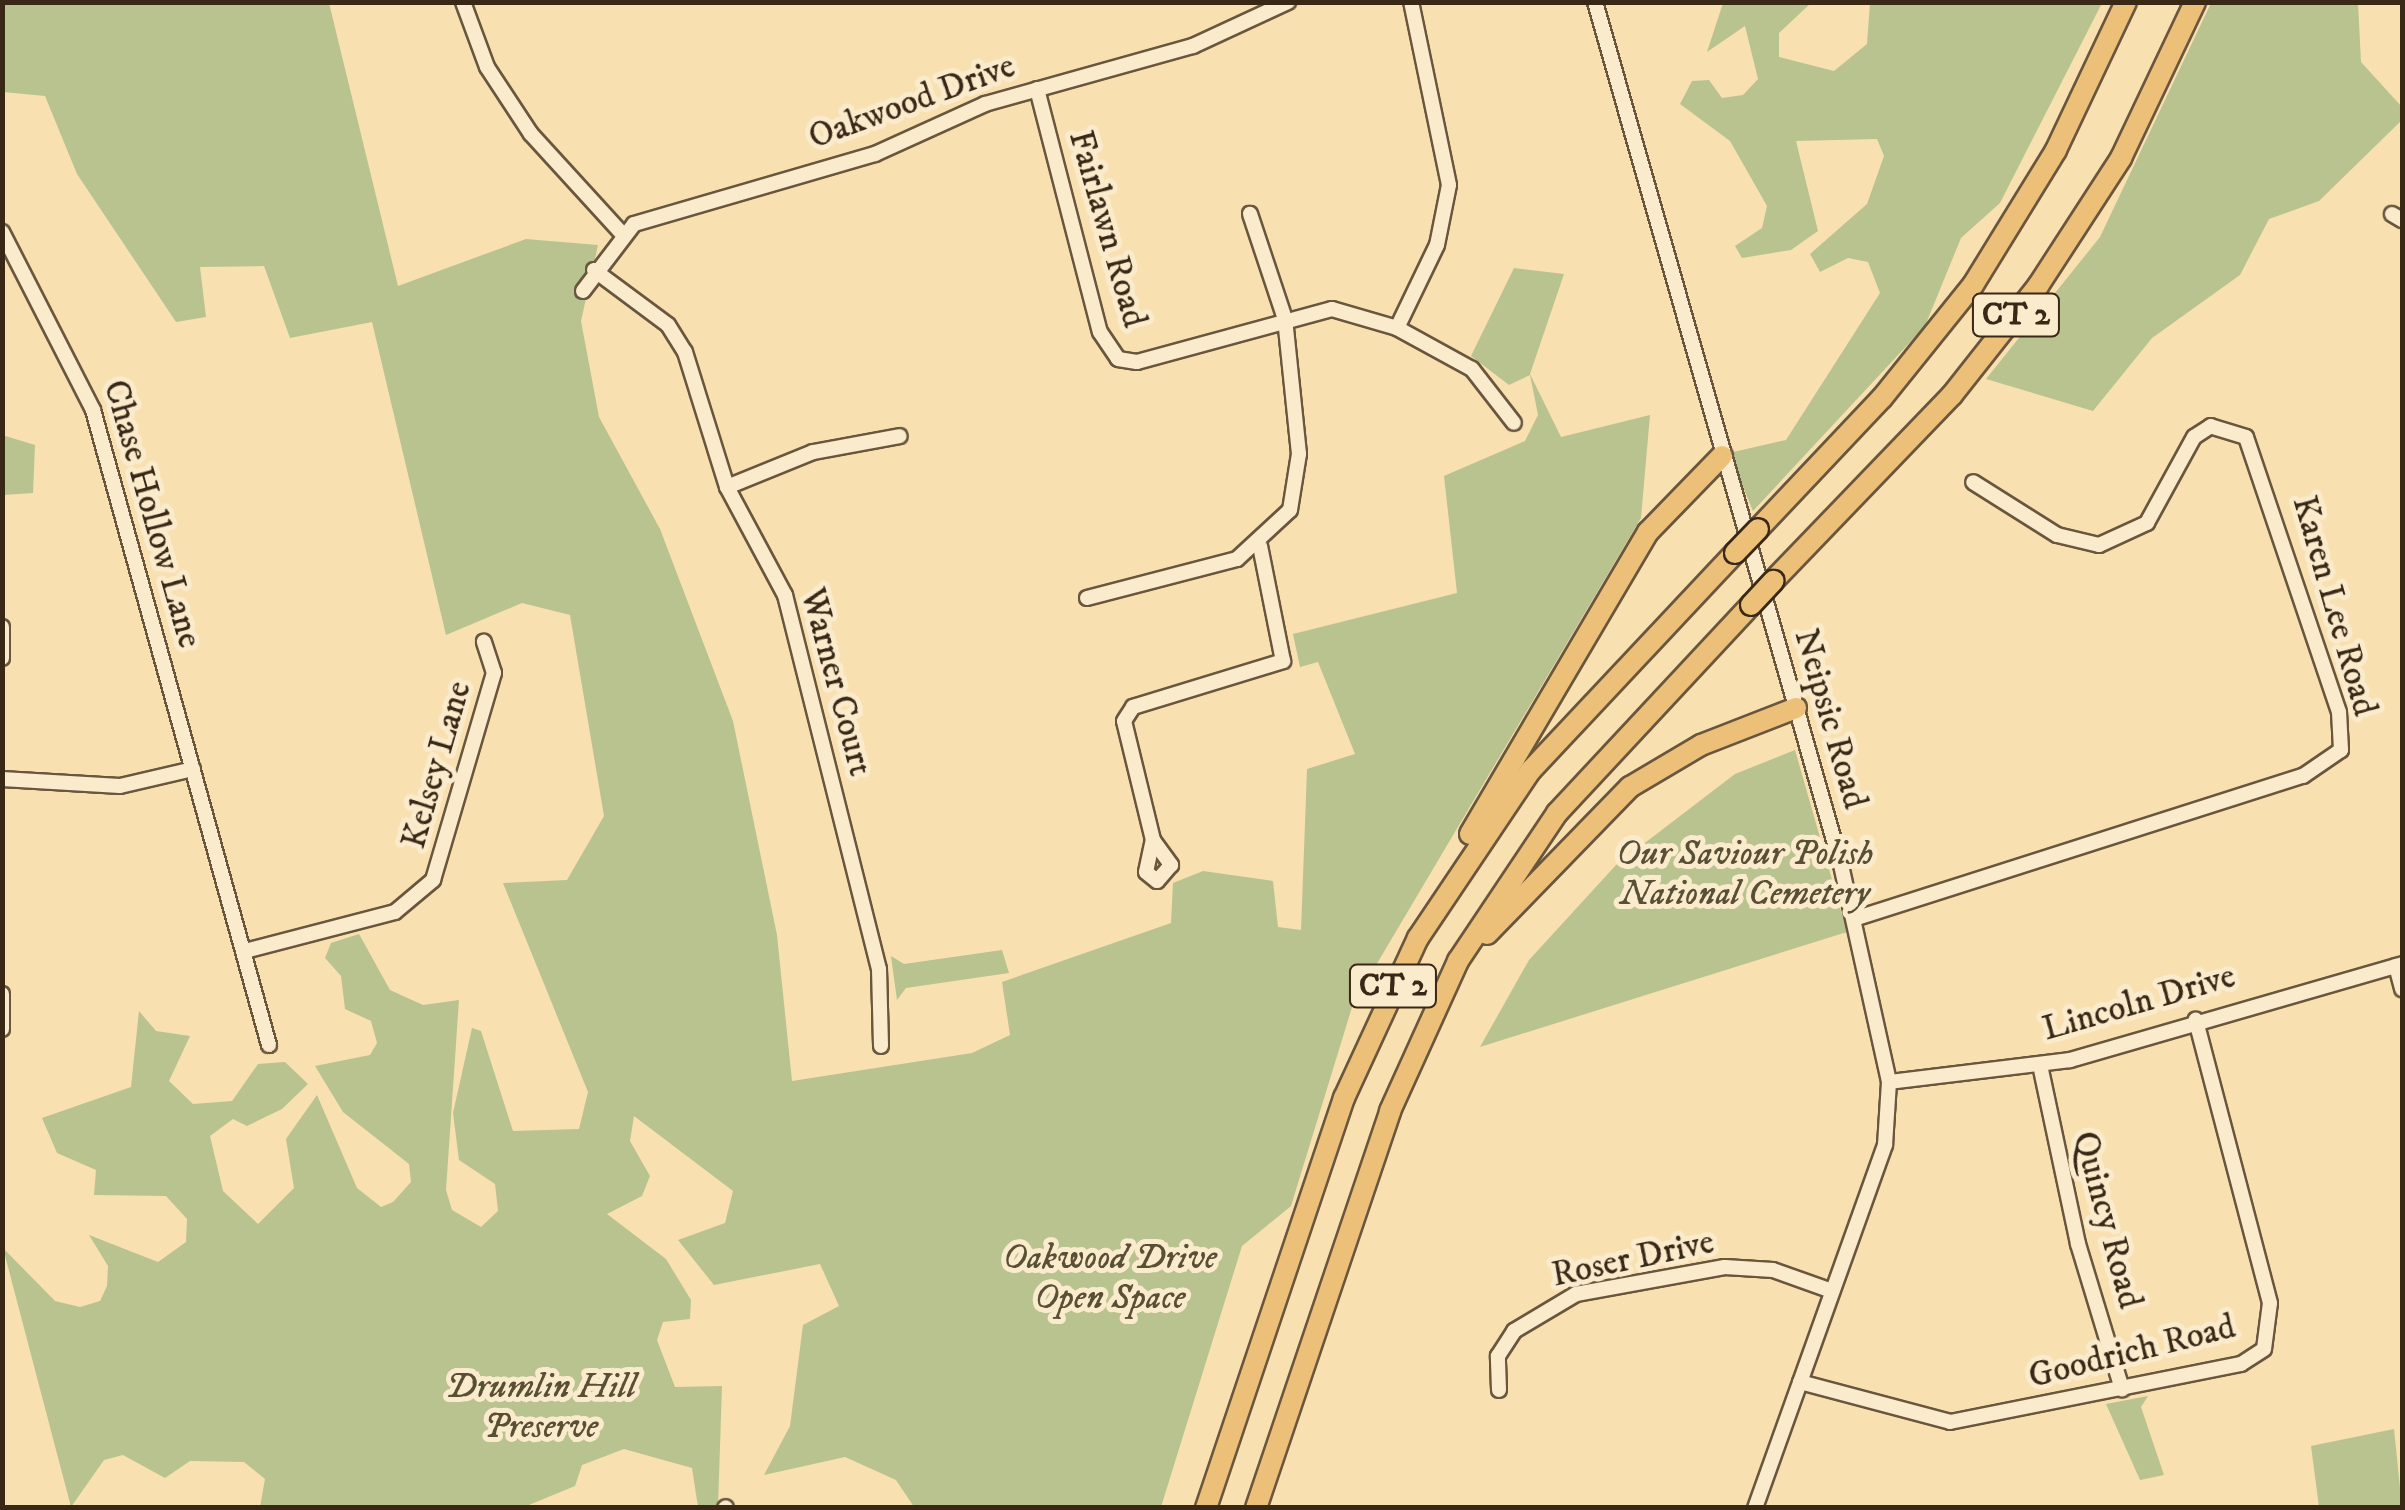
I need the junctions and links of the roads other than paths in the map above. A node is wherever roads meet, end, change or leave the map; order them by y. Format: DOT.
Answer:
graph roads {
  1 [pos="463,2"];
  2 [pos="1288,2"];
  3 [pos="1412,2"];
  4 [pos="1595,2"];
  5 [pos="2126,2"];
  6 [pos="2194,2"];
  7 [pos="1037,89"];
  8 [pos="1250,214"];
  9 [pos="2,232"];
  10 [pos="624,236"];
  11 [pos="594,270"];
  12 [pos="583,291"];
  13 [pos="1286,319"];
  14 [pos="1397,328"];
  15 [pos="1514,423"];
  16 [pos="900,436"];
  17 [pos="1722,456"];
  18 [pos="1974,482"];
  19 [pos="728,487"];
  20 [pos="1260,546"];
  21 [pos="1087,598"];
  22 [pos="2,628"];
  23 [pos="484,642"];
  24 [pos="2,658"];
  25 [pos="1796,708"];
  26 [pos="194,769"];
  27 [pos="2,779"];
  28 [pos="1153,840"];
  29 [pos="1442,896"];
  30 [pos="1854,919"];
  31 [pos="245,951"];
  32 [pos="2399,965"];
  33 [pos="1450,976"];
  34 [pos="2402,990"];
  35 [pos="2,994"];
  36 [pos="2196,1020"];
  37 [pos="2,1029"];
  38 [pos="269,1045"];
  39 [pos="881,1046"];
  40 [pos="2040,1064"];
  41 [pos="1889,1082"];
  42 [pos="1832,1290"];
  43 [pos="1800,1382"];
  44 [pos="1499,1390"];
  45 [pos="2122,1390"];
  46 [pos="1206,1508"];
  47 [pos="1256,1508"];
  48 [pos="1754,1508"];
  1 -- 10 [label="street"];
  2 -- 7 [label="street, Oakwood Drive"];
  3 -- 14 [label="street"];
  4 -- 17 [label="street, Neipsic Road"];
  5 -- 29 [label="highway, CT 2, bridge"];
  6 -- 33 [label="highway, CT 2, bridge"];
  7 -- 10 [label="street, Oakwood Drive"];
  7 -- 13 [label="street, Fairlawn Road"];
  8 -- 13 [label="street"];
  9 -- 26 [label="street, Chase Hollow Lane"];
  10 -- 11 [label="street, Oakwood Drive"];
  11 -- 12 [label="street, Oakwood Drive"];
  11 -- 19 [label="street, Warner Court"];
  13 -- 14 [label="street, Fairlawn Road"];
  13 -- 20 [label="street"];
  14 -- 15 [label="street, Fairlawn Road"];
  16 -- 19 [label="street"];
  17 -- 25 [label="street, Neipsic Road"];
  17 -- 29 [label="highway"];
  18 -- 30 [label="street, Karen Lee Road"];
  19 -- 39 [label="street, Warner Court"];
  20 -- 21 [label="street"];
  20 -- 28 [label="street"];
  22 -- 24 [label="street"];
  23 -- 31 [label="street, Kelsey Lane"];
  25 -- 30 [label="street, Neipsic Road"];
  25 -- 33 [label="highway"];
  26 -- 27 [label="street"];
  26 -- 31 [label="street, Chase Hollow Lane"];
  29 -- 46 [label="highway, CT 2"];
  30 -- 41 [label="street, Neipsic Road"];
  31 -- 38 [label="street, Chase Hollow Lane"];
  32 -- 34 [label="street"];
  32 -- 36 [label="street, Lincoln Drive"];
  33 -- 47 [label="highway, CT 2"];
  35 -- 37 [label="street"];
  36 -- 40 [label="street, Lincoln Drive"];
  36 -- 45 [label="street, Goodrich Road"];
  40 -- 41 [label="street, Lincoln Drive"];
  40 -- 45 [label="street, Quincy Road"];
  41 -- 42 [label="street, Neipsic Road"];
  42 -- 43 [label="street, Neipsic Road"];
  42 -- 44 [label="street, Roser Drive"];
  43 -- 45 [label="street, Goodrich Road"];
  43 -- 48 [label="street, Neipsic Road"];
}
